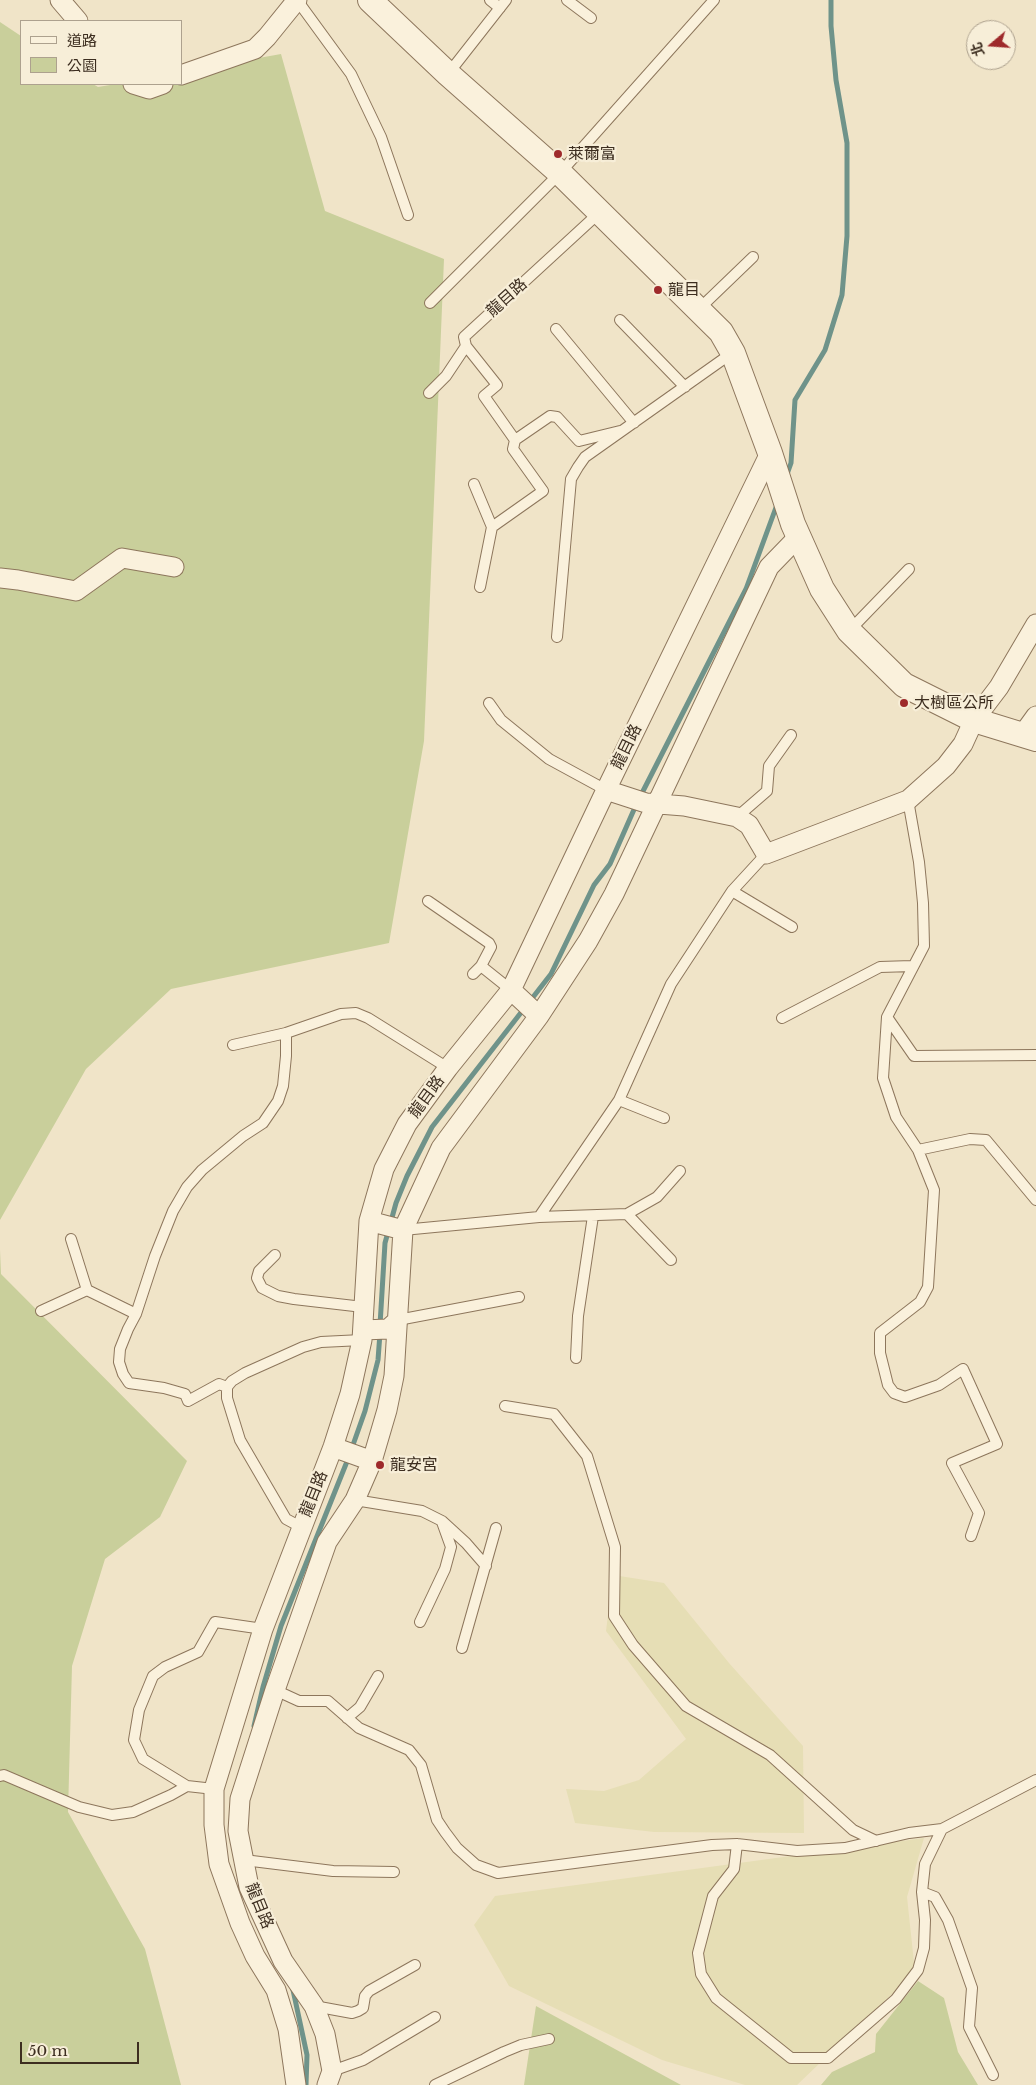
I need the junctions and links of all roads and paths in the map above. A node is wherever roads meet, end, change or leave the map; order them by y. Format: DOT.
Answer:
graph roads {
  1 [pos="60,0"];
  2 [pos="297,0"];
  3 [pos="370,0"];
  4 [pos="490,0"];
  5 [pos="567,0"];
  6 [pos="714,0"];
  7 [pos="503,4"];
  8 [pos="591,18"];
  9 [pos="77,20"];
  10 [pos="448,74"];
  11 [pos="182,75"];
  12 [pos="136,85"];
  13 [pos="160,85"];
  14 [pos="560,173"];
  15 [pos="600,212"];
  16 [pos="408,215"];
  17 [pos="753,257"];
  18 [pos="430,303"];
  19 [pos="699,309"];
  20 [pos="620,320"];
  21 [pos="556,329"];
  22 [pos="466,346"];
  23 [pos="733,353"];
  24 [pos="686,387"];
  25 [pos="429,393"];
  26 [pos="634,423"];
  27 [pos="623,430"];
  28 [pos="515,440"];
  29 [pos="770,453"];
  30 [pos="474,484"];
  31 [pos="492,527"];
  32 [pos="796,530"];
  33 [pos="174,567"];
  34 [pos="909,569"];
  35 [pos="0,578"];
  36 [pos="480,587"];
  37 [pos="1036,624"];
  38 [pos="850,631"];
  39 [pos="556,637"];
  40 [pos="489,703"];
  41 [pos="974,720"];
  42 [pos="1032,730"];
  43 [pos="792,735"];
  44 [pos="612,792"];
  45 [pos="908,800"];
  46 [pos="651,803"];
  47 [pos="737,817"];
  48 [pos="766,854"];
  49 [pos="732,892"];
  50 [pos="428,902"];
  51 [pos="792,927"];
  52 [pos="481,966"];
  53 [pos="912,966"];
  54 [pos="473,974"];
  55 [pos="515,994"];
  56 [pos="537,1015"];
  57 [pos="887,1017"];
  58 [pos="782,1018"];
  59 [pos="286,1033"];
  60 [pos="233,1045"];
  61 [pos="1036,1055"];
  62 [pos="448,1068"];
  63 [pos="619,1100"];
  64 [pos="664,1118"];
  65 [pos="918,1150"];
  66 [pos="680,1171"];
  67 [pos="1036,1200"];
  68 [pos="627,1214"];
  69 [pos="593,1216"];
  70 [pos="539,1217"];
  71 [pos="374,1222"];
  72 [pos="400,1230"];
  73 [pos="71,1239"];
  74 [pos="276,1255"];
  75 [pos="671,1260"];
  76 [pos="87,1290"];
  77 [pos="519,1297"];
  78 [pos="363,1307"];
  79 [pos="41,1311"];
  80 [pos="136,1314"];
  81 [pos="393,1325"];
  82 [pos="364,1334"];
  83 [pos="576,1358"];
  84 [pos="227,1387"];
  85 [pos="505,1406"];
  86 [pos="336,1449"];
  87 [pos="368,1460"];
  88 [pos="355,1500"];
  89 [pos="442,1521"];
  90 [pos="301,1527"];
  91 [pos="496,1528"];
  92 [pos="971,1536"];
  93 [pos="486,1566"];
  94 [pos="420,1622"];
  95 [pos="263,1629"];
  96 [pos="462,1648"];
  97 [pos="378,1676"];
  98 [pos="275,1690"];
  99 [pos="347,1718"];
  100 [pos="0,1776"];
  101 [pos="1036,1780"];
  102 [pos="187,1786"];
  103 [pos="228,1794"];
  104 [pos="942,1829"];
  105 [pos="876,1841"];
  106 [pos="738,1844"];
  107 [pos="244,1860"];
  108 [pos="394,1872"];
  109 [pos="922,1892"];
  110 [pos="415,1965"];
  111 [pos="314,2006"];
  112 [pos="435,2017"];
  113 [pos="550,2039"];
  114 [pos="993,2075"];
  115 [pos="328,2081"];
  116 [pos="296,2085"];
  117 [pos="435,2085"];
  1 -- 9 [label="street"];
  2 -- 11 [label="street"];
  2 -- 16 [label="lane"];
  3 -- 10 [label="street"];
  4 -- 7 [label="lane"];
  5 -- 8 [label="lane"];
  6 -- 14 [label="lane"];
  7 -- 10 [label="lane"];
  10 -- 14 [label="street"];
  12 -- 13 [label="street"];
  14 -- 15 [label="street"];
  14 -- 18 [label="lane"];
  15 -- 19 [label="street"];
  15 -- 22 [label="lane, 龍目路"];
  17 -- 19 [label="lane"];
  19 -- 23 [label="street"];
  20 -- 24 [label="lane"];
  21 -- 26 [label="lane"];
  22 -- 25 [label="lane, 龍目路"];
  22 -- 28 [label="lane"];
  23 -- 24 [label="lane"];
  23 -- 29 [label="street"];
  24 -- 26 [label="lane"];
  26 -- 27 [label="lane"];
  27 -- 28 [label="lane"];
  27 -- 39 [label="lane"];
  28 -- 31 [label="lane"];
  29 -- 32 [label="street"];
  29 -- 44 [label="street, 龍目路"];
  30 -- 31 [label="lane"];
  31 -- 36 [label="lane"];
  32 -- 38 [label="street"];
  32 -- 46 [label="street, 龍目路"];
  33 -- 35 [label="street"];
  34 -- 38 [label="lane"];
  37 -- 41 [label="street"];
  38 -- 41 [label="street"];
  40 -- 44 [label="lane"];
  41 -- 42 [label="street"];
  41 -- 45 [label="street"];
  43 -- 47 [label="lane"];
  44 -- 46 [label="street"];
  44 -- 55 [label="street, 龍目路"];
  45 -- 48 [label="street"];
  45 -- 53 [label="lane"];
  46 -- 47 [label="street"];
  46 -- 56 [label="street, 龍目路"];
  47 -- 48 [label="street"];
  48 -- 49 [label="lane"];
  49 -- 51 [label="lane"];
  49 -- 63 [label="lane"];
  50 -- 52 [label="lane"];
  52 -- 54 [label="lane"];
  52 -- 55 [label="lane"];
  53 -- 57 [label="lane"];
  53 -- 58 [label="lane"];
  55 -- 56 [label="street"];
  55 -- 62 [label="street, 龍目路"];
  56 -- 72 [label="street, 龍目路"];
  57 -- 61 [label="lane"];
  57 -- 65 [label="lane"];
  59 -- 60 [label="lane"];
  59 -- 62 [label="lane"];
  59 -- 80 [label="lane"];
  62 -- 71 [label="street, 龍目路"];
  63 -- 64 [label="lane"];
  63 -- 70 [label="lane"];
  65 -- 67 [label="lane"];
  65 -- 92 [label="lane"];
  66 -- 68 [label="lane"];
  68 -- 69 [label="lane"];
  68 -- 75 [label="lane"];
  69 -- 70 [label="lane"];
  69 -- 83 [label="lane"];
  70 -- 72 [label="lane"];
  71 -- 72 [label="street"];
  71 -- 78 [label="street, 龍目路"];
  72 -- 81 [label="street, 龍目路"];
  73 -- 76 [label="lane"];
  74 -- 78 [label="lane"];
  76 -- 79 [label="lane"];
  76 -- 80 [label="lane"];
  77 -- 81 [label="lane"];
  78 -- 82 [label="street, 龍目路"];
  80 -- 84 [label="lane"];
  81 -- 82 [label="street"];
  81 -- 87 [label="street, 龍目路"];
  82 -- 84 [label="lane"];
  82 -- 86 [label="street, 龍目路"];
  84 -- 90 [label="lane"];
  85 -- 105 [label="lane"];
  86 -- 87 [label="street"];
  86 -- 90 [label="street, 龍目路"];
  87 -- 88 [label="street, 龍目路"];
  88 -- 89 [label="lane"];
  88 -- 98 [label="street, 龍目路"];
  89 -- 93 [label="lane"];
  89 -- 94 [label="lane"];
  90 -- 95 [label="street, 龍目路"];
  91 -- 93 [label="lane"];
  93 -- 96 [label="lane"];
  95 -- 102 [label="lane"];
  95 -- 103 [label="street, 龍目路"];
  97 -- 99 [label="lane"];
  98 -- 99 [label="lane"];
  98 -- 103 [label="street, 龍目路"];
  99 -- 106 [label="lane"];
  100 -- 102 [label="lane"];
  101 -- 104 [label="lane"];
  102 -- 103 [label="lane"];
  103 -- 107 [label="street, 龍目路"];
  103 -- 116 [label="street, 龍目路"];
  104 -- 105 [label="lane"];
  104 -- 109 [label="lane"];
  105 -- 106 [label="lane"];
  106 -- 109 [label="lane"];
  107 -- 108 [label="lane"];
  107 -- 111 [label="street, 龍目路"];
  109 -- 114 [label="lane"];
  110 -- 111 [label="lane"];
  111 -- 115 [label="street, 龍目路"];
  112 -- 115 [label="lane"];
  113 -- 117 [label="lane"];
}
